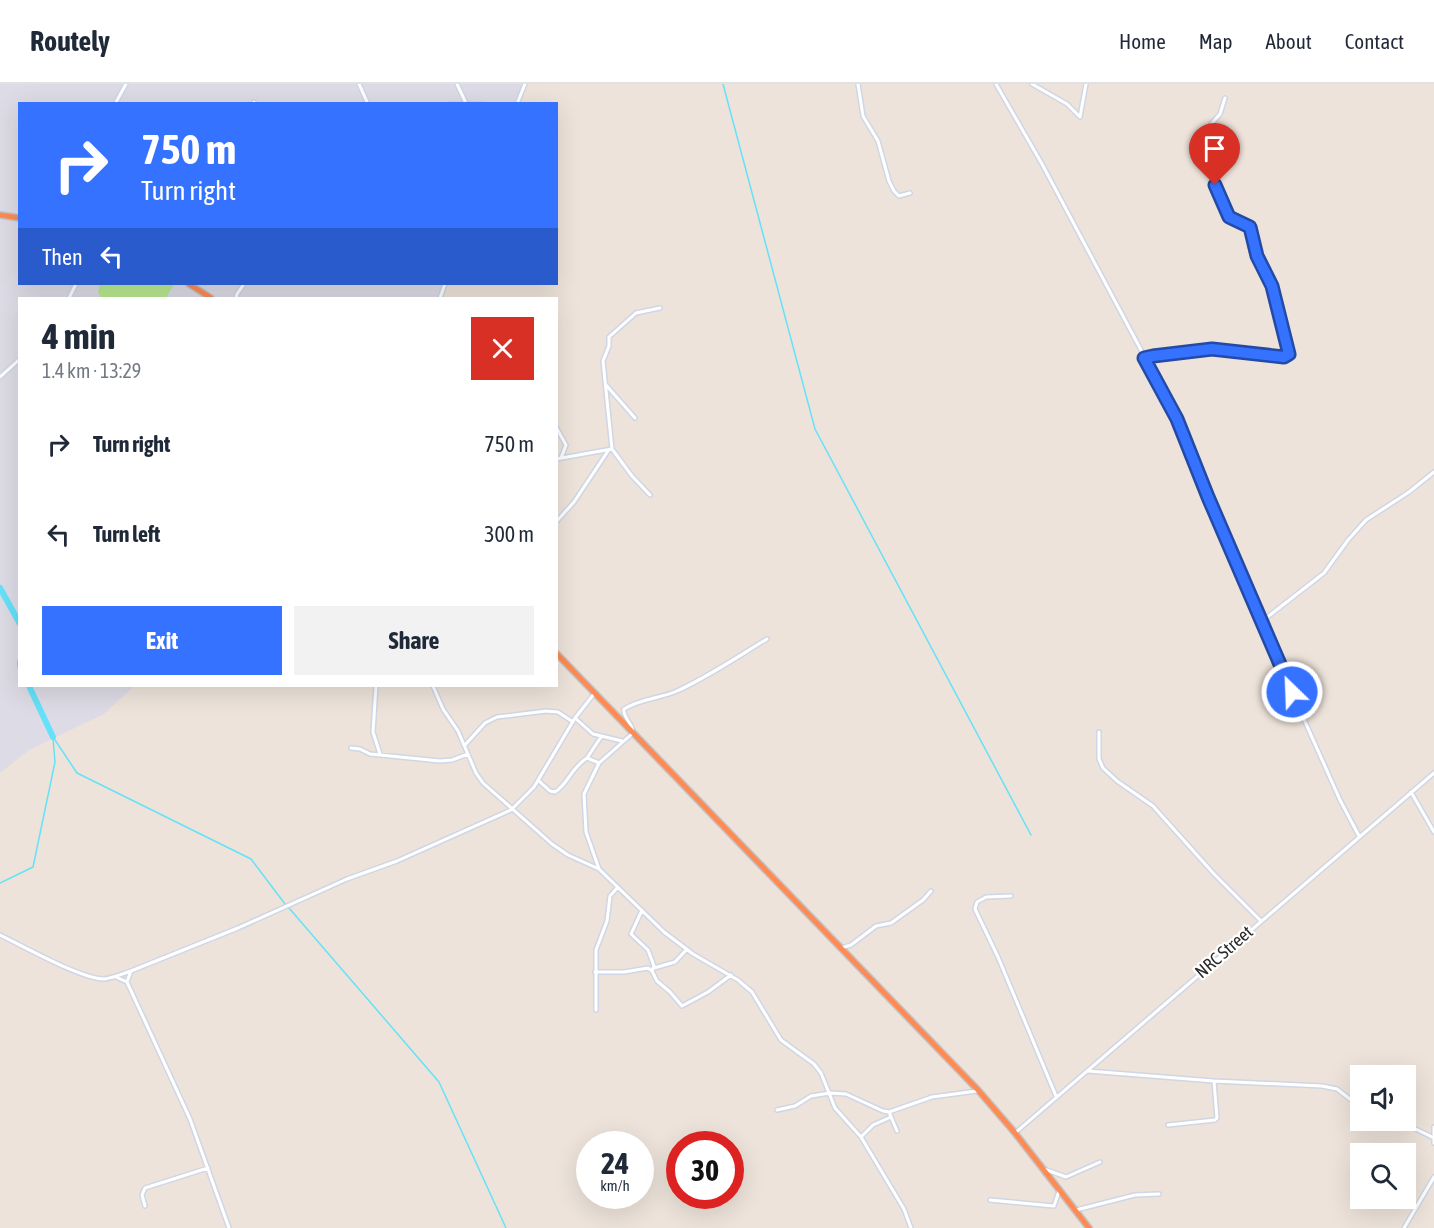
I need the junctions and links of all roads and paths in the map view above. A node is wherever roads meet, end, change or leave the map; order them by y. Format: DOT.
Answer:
graph roads {
  1 [pos="126,84"];
  2 [pos="358,84"];
  3 [pos="457,84"];
  4 [pos="525,84"];
  5 [pos="858,84"];
  6 [pos="996,84"];
  7 [pos="1034,84"];
  8 [pos="1086,84"];
  9 [pos="1225,98"];
  10 [pos="116,102"];
  11 [pos="367,102"];
  12 [pos="466,102"];
  13 [pos="518,102"];
  14 [pos="910,193"];
  15 [pos="0,215"];
  16 [pos="18,218"];
  17 [pos="191,285"];
  18 [pos="209,297"];
  19 [pos="660,308"];
  20 [pos="1144,358"];
  21 [pos="18,361"];
  22 [pos="0,377"];
  23 [pos="605,384"];
  24 [pos="635,417"];
  25 [pos="558,431"];
  26 [pos="610,450"];
  27 [pos="561,458"];
  28 [pos="558,459"];
  29 [pos="1434,472"];
  30 [pos="650,495"];
  31 [pos="558,520"];
  32 [pos="1261,622"];
  33 [pos="766,639"];
  34 [pos="558,656"];
  35 [pos="376,687"];
  36 [pos="433,687"];
  37 [pos="595,693"];
  38 [pos="574,720"];
  39 [pos="1099,732"];
  40 [pos="633,733"];
  41 [pos="602,737"];
  42 [pos="622,741"];
  43 [pos="465,745"];
  44 [pos="351,748"];
  45 [pos="380,754"];
  46 [pos="468,754"];
  47 [pos="587,758"];
  48 [pos="599,764"];
  49 [pos="1434,773"];
  50 [pos="538,781"];
  51 [pos="1411,792"];
  52 [pos="511,810"];
  53 [pos="1434,832"];
  54 [pos="1359,836"];
  55 [pos="599,869"];
  56 [pos="618,887"];
  57 [pos="931,891"];
  58 [pos="1011,896"];
  59 [pos="642,910"];
  60 [pos="1260,920"];
  61 [pos="0,935"];
  62 [pos="841,948"];
  63 [pos="687,949"];
  64 [pos="653,969"];
  65 [pos="131,971"];
  66 [pos="595,972"];
  67 [pos="731,975"];
  68 [pos="116,976"];
  69 [pos="127,982"];
  70 [pos="596,1010"];
  71 [pos="1088,1071"];
  72 [pos="1214,1081"];
  73 [pos="978,1090"];
  74 [pos="830,1093"];
  75 [pos="1056,1096"];
  76 [pos="1350,1099"];
  77 [pos="777,1110"];
  78 [pos="889,1112"];
  79 [pos="891,1117"];
  80 [pos="1168,1125"];
  81 [pos="1434,1127"];
  82 [pos="1416,1130"];
  83 [pos="897,1131"];
  84 [pos="1015,1133"];
  85 [pos="861,1137"];
  86 [pos="1433,1138"];
  87 [pos="1434,1143"];
  88 [pos="1100,1162"];
  89 [pos="208,1168"];
  90 [pos="1042,1168"];
  91 [pos="1434,1177"];
  92 [pos="1059,1190"];
  93 [pos="1159,1194"];
  94 [pos="990,1200"];
  95 [pos="145,1206"];
  96 [pos="1076,1210"];
  97 [pos="229,1228"];
  98 [pos="910,1228"];
  99 [pos="1089,1228"];
  100 [pos="1404,1228"];
  1 -- 10 [label="street"];
  2 -- 11 [label="street"];
  3 -- 12 [label="street"];
  4 -- 13 [label="street"];
  5 -- 14 [label="street"];
  6 -- 20 [label="street"];
  7 -- 8 [label="street"];
  9 -- 20 [label="street"];
  15 -- 16 [label="highway"];
  17 -- 18 [label="highway"];
  19 -- 23 [label="street"];
  20 -- 32 [label="street"];
  21 -- 22 [label="street"];
  23 -- 24 [label="street"];
  23 -- 26 [label="street"];
  25 -- 27 [label="street"];
  26 -- 27 [label="street"];
  26 -- 30 [label="street"];
  26 -- 31 [label="street"];
  27 -- 28 [label="street"];
  29 -- 32 [label="street"];
  32 -- 54 [label="street"];
  33 -- 40 [label="street"];
  34 -- 37 [label="highway"];
  35 -- 45 [label="street"];
  36 -- 43 [label="street"];
  37 -- 38 [label="street"];
  37 -- 40 [label="highway"];
  38 -- 41 [label="street"];
  38 -- 43 [label="street"];
  38 -- 50 [label="street"];
  39 -- 60 [label="street"];
  40 -- 42 [label="street"];
  40 -- 62 [label="highway"];
  41 -- 42 [label="street"];
  41 -- 47 [label="street"];
  42 -- 48 [label="street"];
  43 -- 46 [label="street"];
  44 -- 45 [label="street"];
  45 -- 46 [label="street"];
  46 -- 52 [label="street"];
  47 -- 48 [label="street"];
  47 -- 50 [label="street"];
  48 -- 55 [label="street"];
  49 -- 51 [label="street, NRC Street"];
  50 -- 52 [label="street"];
  51 -- 53 [label="street"];
  51 -- 54 [label="street, NRC Street"];
  52 -- 55 [label="street"];
  52 -- 65 [label="street"];
  54 -- 60 [label="street, NRC Street"];
  55 -- 56 [label="street"];
  56 -- 59 [label="street"];
  56 -- 66 [label="street"];
  57 -- 62 [label="street"];
  58 -- 75 [label="street"];
  59 -- 63 [label="street"];
  59 -- 64 [label="street"];
  60 -- 71 [label="street, NRC Street"];
  61 -- 68 [label="street"];
  62 -- 73 [label="highway"];
  63 -- 64 [label="street"];
  63 -- 67 [label="street"];
  64 -- 66 [label="street"];
  64 -- 67 [label="street"];
  65 -- 68 [label="street"];
  65 -- 69 [label="street"];
  66 -- 70 [label="street"];
  67 -- 74 [label="street"];
  68 -- 69 [label="street"];
  69 -- 89 [label="street"];
  71 -- 72 [label="street"];
  71 -- 75 [label="street, NRC Street"];
  72 -- 76 [label="street"];
  72 -- 80 [label="street"];
  73 -- 78 [label="street"];
  73 -- 84 [label="highway"];
  74 -- 77 [label="street"];
  74 -- 78 [label="street"];
  74 -- 85 [label="street"];
  75 -- 84 [label="street, NRC Street"];
  78 -- 79 [label="street"];
  79 -- 83 [label="street"];
  79 -- 85 [label="street"];
  81 -- 86 [label="street"];
  82 -- 86 [label="street"];
  84 -- 90 [label="highway"];
  85 -- 98 [label="street"];
  86 -- 87 [label="street"];
  88 -- 90 [label="street"];
  89 -- 95 [label="street"];
  89 -- 97 [label="street"];
  90 -- 92 [label="highway"];
  91 -- 100 [label="street"];
  92 -- 94 [label="street"];
  92 -- 96 [label="highway"];
  93 -- 96 [label="street"];
  96 -- 99 [label="highway"];
}
